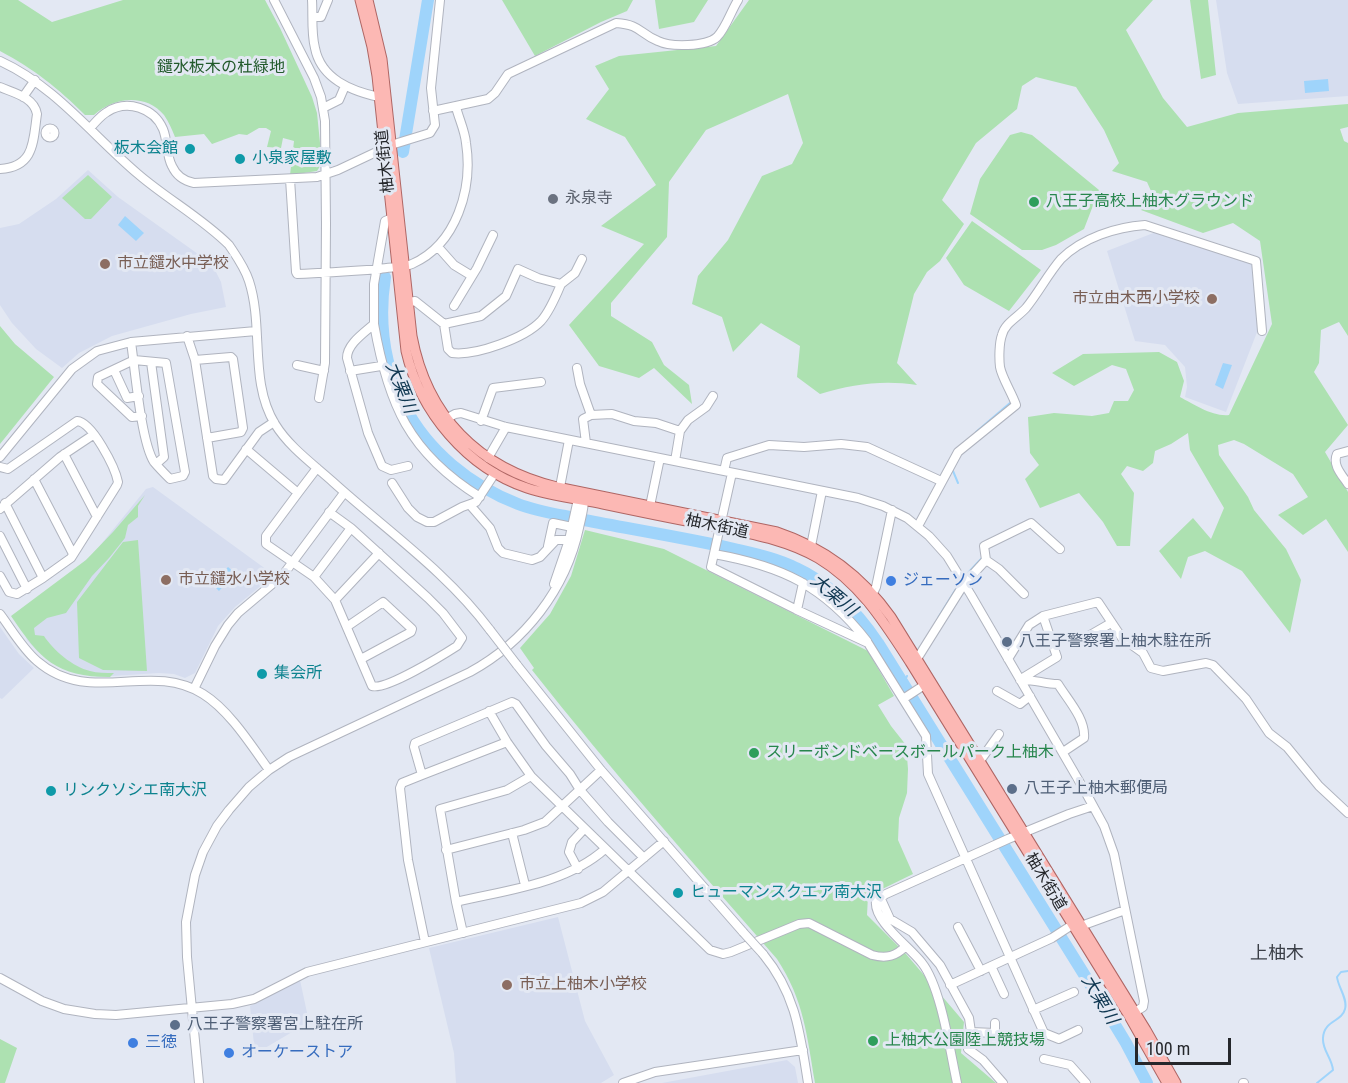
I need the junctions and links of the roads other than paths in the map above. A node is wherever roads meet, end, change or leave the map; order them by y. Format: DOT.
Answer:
graph roads {
  1 [pos="274,0"];
  2 [pos="312,0"];
  3 [pos="328,0"];
  4 [pos="360,0"];
  5 [pos="368,0"];
  6 [pos="440,0"];
  7 [pos="738,0"];
  8 [pos="314,17"];
  9 [pos="0,61"];
  10 [pos="35,80"];
  11 [pos="345,86"];
  12 [pos="0,87"];
  13 [pos="23,97"];
  14 [pos="379,97"];
  15 [pos="456,107"];
  16 [pos="323,108"];
  17 [pos="433,111"];
  18 [pos="90,128"];
  19 [pos="34,131"];
  20 [pos="46,132"];
  21 [pos="392,145"];
  22 [pos="0,169"];
  23 [pos="326,174"];
  24 [pos="290,179"];
  25 [pos="392,218"];
  26 [pos="493,235"];
  27 [pos="438,247"];
  28 [pos="582,259"];
  29 [pos="397,267"];
  30 [pos="379,269"];
  31 [pos="325,273"];
  32 [pos="472,276"];
  33 [pos="561,284"];
  34 [pos="408,302"];
  35 [pos="454,306"];
  36 [pos="374,324"];
  37 [pos="444,324"];
  38 [pos="256,331"];
  39 [pos="1262,331"];
  40 [pos="187,336"];
  41 [pos="131,342"];
  42 [pos="134,360"];
  43 [pos="195,360"];
  44 [pos="151,362"];
  45 [pos="297,365"];
  46 [pos="381,366"];
  47 [pos="577,368"];
  48 [pos="114,370"];
  49 [pos="324,371"];
  50 [pos="350,371"];
  51 [pos="541,382"];
  52 [pos="139,396"];
  53 [pos="713,396"];
  54 [pos="319,398"];
  55 [pos="591,415"];
  56 [pos="142,416"];
  57 [pos="443,421"];
  58 [pos="482,421"];
  59 [pos="274,422"];
  60 [pos="506,427"];
  61 [pos="680,431"];
  62 [pos="93,435"];
  63 [pos="207,438"];
  64 [pos="569,440"];
  65 [pos="586,443"];
  66 [pos="246,449"];
  67 [pos="1348,451"];
  68 [pos="64,454"];
  69 [pos="0,457"];
  70 [pos="488,458"];
  71 [pos="660,458"];
  72 [pos="675,461"];
  73 [pos="156,464"];
  74 [pos="0,466"];
  75 [pos="408,466"];
  76 [pos="317,468"];
  77 [pos="728,472"];
  78 [pos="495,473"];
  79 [pos="34,479"];
  80 [pos="941,482"];
  81 [pos="392,483"];
  82 [pos="1348,484"];
  83 [pos="560,488"];
  84 [pos="822,491"];
  85 [pos="297,493"];
  86 [pos="344,493"];
  87 [pos="481,496"];
  88 [pos="582,497"];
  89 [pos="470,505"];
  90 [pos="3,506"];
  91 [pos="650,506"];
  92 [pos="892,510"];
  93 [pos="329,512"];
  94 [pos="97,517"];
  95 [pos="720,524"];
  96 [pos="575,525"];
  97 [pos="918,526"];
  98 [pos="351,528"];
  99 [pos="0,536"];
  100 [pos="569,540"];
  101 [pos="811,546"];
  102 [pos="547,548"];
  103 [pos="1060,549"];
  104 [pos="715,552"];
  105 [pos="379,553"];
  106 [pos="73,554"];
  107 [pos="986,560"];
  108 [pos="292,563"];
  109 [pos="0,576"];
  110 [pos="314,577"];
  111 [pos="44,578"];
  112 [pos="803,583"];
  113 [pos="964,584"];
  114 [pos="27,589"];
  115 [pos="873,593"];
  116 [pos="1024,594"];
  117 [pos="549,598"];
  118 [pos="335,600"];
  119 [pos="797,610"];
  120 [pos="0,614"];
  121 [pos="1043,616"];
  122 [pos="1111,623"];
  123 [pos="348,626"];
  124 [pos="1078,642"];
  125 [pos="868,643"];
  126 [pos="362,659"];
  127 [pos="917,659"];
  128 [pos="1008,659"];
  129 [pos="1020,680"];
  130 [pos="924,686"];
  131 [pos="194,689"];
  132 [pos="997,692"];
  133 [pos="1030,696"];
  134 [pos="903,698"];
  135 [pos="489,711"];
  136 [pos="999,734"];
  137 [pos="507,742"];
  138 [pos="1063,752"];
  139 [pos="980,761"];
  140 [pos="269,770"];
  141 [pos="601,770"];
  142 [pos="422,775"];
  143 [pos="531,776"];
  144 [pos="579,790"];
  145 [pos="1093,806"];
  146 [pos="562,808"];
  147 [pos="1348,813"];
  148 [pos="584,829"];
  149 [pos="512,833"];
  150 [pos="1017,836"];
  151 [pos="664,841"];
  152 [pos="605,849"];
  153 [pos="446,850"];
  154 [pos="644,858"];
  155 [pos="966,858"];
  156 [pos="578,869"];
  157 [pos="628,872"];
  158 [pos="525,885"];
  159 [pos="880,897"];
  160 [pos="456,902"];
  161 [pos="1125,910"];
  162 [pos="958,927"];
  163 [pos="1072,927"];
  164 [pos="463,933"];
  165 [pos="425,942"];
  166 [pos="906,946"];
  167 [pos="1010,958"];
  168 [pos="991,966"];
  169 [pos="981,971"];
  170 [pos="0,978"];
  171 [pos="950,985"];
  172 [pos="1074,992"];
  173 [pos="1004,994"];
  174 [pos="192,1009"];
  175 [pos="1033,1010"];
  176 [pos="1132,1015"];
  177 [pos="995,1023"];
  178 [pos="1078,1030"];
  179 [pos="971,1032"];
  180 [pos="995,1033"];
  181 [pos="1044,1033"];
  182 [pos="995,1043"];
  183 [pos="1015,1043"];
  184 [pos="803,1050"];
  185 [pos="1044,1059"];
  186 [pos="199,1083"];
  187 [pos="623,1083"];
  188 [pos="808,1083"];
  189 [pos="957,1083"];
  190 [pos="1003,1083"];
  191 [pos="1086,1083"];
  192 [pos="1167,1083"];
  193 [pos="1176,1083"];
  1 -- 16 [label="street"];
  2 -- 8 [label="street"];
  3 -- 8 [label="street"];
  4 -- 14 [label="main road, 柚木街道"];
  5 -- 21 [label="main road, 柚木街道"];
  6 -- 17 [label="street"];
  7 -- 15 [label="street"];
  8 -- 11 [label="street"];
  9 -- 10 [label="street"];
  10 -- 13 [label="street"];
  10 -- 18 [label="street"];
  11 -- 14 [label="street"];
  11 -- 16 [label="street"];
  12 -- 13 [label="street"];
  13 -- 19 [label="street"];
  14 -- 21 [label="main road, 柚木街道"];
  15 -- 17 [label="street"];
  15 -- 27 [label="street"];
  16 -- 23 [label="street"];
  17 -- 21 [label="street"];
  18 -- 24 [label="street"];
  18 -- 38 [label="street"];
  19 -- 20 [label="street"];
  19 -- 22 [label="street"];
  21 -- 23 [label="street"];
  21 -- 25 [label="main road, 柚木街道"];
  21 -- 29 [label="main road, 柚木街道"];
  23 -- 24 [label="street"];
  23 -- 31 [label="street"];
  24 -- 31 [label="street"];
  25 -- 29 [label="main road, 柚木街道"];
  25 -- 30 [label="street"];
  26 -- 32 [label="street"];
  27 -- 29 [label="street"];
  27 -- 32 [label="street"];
  28 -- 33 [label="street"];
  29 -- 30 [label="street"];
  29 -- 34 [label="main road, 柚木街道"];
  29 -- 57 [label="main road, 柚木街道"];
  30 -- 31 [label="street"];
  30 -- 36 [label="street"];
  31 -- 49 [label="street"];
  32 -- 35 [label="street"];
  33 -- 37 [label="street"];
  33 -- 37 [label="street"];
  34 -- 37 [label="street"];
  34 -- 57 [label="main road, 柚木街道"];
  36 -- 46 [label="street"];
  36 -- 50 [label="street"];
  38 -- 40 [label="street"];
  38 -- 59 [label="street"];
  39 -- 80 [label="street"];
  40 -- 41 [label="street"];
  40 -- 43 [label="street"];
  41 -- 42 [label="street"];
  41 -- 69 [label="street"];
  42 -- 44 [label="street"];
  42 -- 48 [label="street"];
  42 -- 52 [label="street"];
  43 -- 63 [label="street"];
  43 -- 63 [label="street"];
  44 -- 73 [label="street"];
  44 -- 73 [label="street"];
  45 -- 49 [label="street"];
  46 -- 50 [label="street"];
  46 -- 87 [label="street"];
  47 -- 55 [label="street"];
  48 -- 52 [label="street"];
  48 -- 56 [label="street"];
  49 -- 54 [label="street"];
  50 -- 75 [label="street"];
  51 -- 58 [label="street"];
  52 -- 56 [label="street"];
  53 -- 61 [label="street"];
  55 -- 61 [label="street"];
  55 -- 65 [label="street"];
  56 -- 73 [label="street"];
  57 -- 58 [label="street"];
  57 -- 70 [label="main road, 柚木街道"];
  57 -- 78 [label="main road, 柚木街道"];
  58 -- 60 [label="street"];
  59 -- 66 [label="street"];
  59 -- 76 [label="street"];
  60 -- 64 [label="street"];
  60 -- 70 [label="street"];
  61 -- 72 [label="street"];
  62 -- 68 [label="street"];
  62 -- 74 [label="street"];
  62 -- 94 [label="street"];
  63 -- 66 [label="street"];
  64 -- 65 [label="street"];
  64 -- 83 [label="street"];
  65 -- 71 [label="street"];
  66 -- 85 [label="street"];
  67 -- 82 [label="street"];
  68 -- 79 [label="street"];
  68 -- 94 [label="street"];
  70 -- 83 [label="main road, 柚木街道"];
  71 -- 72 [label="street"];
  71 -- 91 [label="street"];
  72 -- 77 [label="street"];
  76 -- 85 [label="street"];
  76 -- 86 [label="street"];
  77 -- 80 [label="street"];
  77 -- 84 [label="street"];
  77 -- 95 [label="street"];
  78 -- 87 [label="street"];
  78 -- 88 [label="main road, 柚木街道"];
  79 -- 90 [label="street"];
  79 -- 106 [label="street"];
  80 -- 97 [label="street"];
  81 -- 89 [label="street"];
  83 -- 88 [label="main road, 柚木街道"];
  84 -- 92 [label="street"];
  84 -- 101 [label="street"];
  85 -- 108 [label="street"];
  86 -- 93 [label="street"];
  86 -- 141 [label="street, bridge"];
  87 -- 89 [label="street"];
  88 -- 91 [label="main road, 柚木街道"];
  88 -- 95 [label="main road, 柚木街道"];
  88 -- 96 [label="street"];
  89 -- 102 [label="street"];
  90 -- 111 [label="street"];
  91 -- 95 [label="main road, 柚木街道"];
  92 -- 97 [label="street"];
  92 -- 115 [label="street"];
  93 -- 98 [label="street"];
  93 -- 108 [label="street"];
  94 -- 106 [label="street"];
  95 -- 101 [label="main road, 柚木街道"];
  95 -- 104 [label="street"];
  95 -- 130 [label="main road, 柚木街道"];
  96 -- 100 [label="street"];
  96 -- 102 [label="street"];
  96 -- 117 [label="street"];
  97 -- 113 [label="street"];
  98 -- 105 [label="street"];
  98 -- 110 [label="street"];
  99 -- 114 [label="street"];
  100 -- 102 [label="street"];
  100 -- 117 [label="street"];
  101 -- 115 [label="main road, 柚木街道"];
  103 -- 107 [label="street"];
  104 -- 112 [label="street"];
  104 -- 119 [label="street"];
  105 -- 118 [label="street"];
  105 -- 126 [label="street"];
  106 -- 111 [label="street"];
  107 -- 113 [label="street"];
  107 -- 116 [label="street"];
  108 -- 110 [label="street"];
  108 -- 131 [label="street"];
  109 -- 114 [label="street"];
  110 -- 118 [label="street"];
  111 -- 114 [label="street"];
  112 -- 119 [label="street"];
  112 -- 125 [label="street"];
  113 -- 127 [label="street"];
  113 -- 128 [label="street"];
  115 -- 127 [label="main road, 柚木街道"];
  117 -- 140 [label="street"];
  118 -- 123 [label="street"];
  119 -- 125 [label="street"];
  120 -- 131 [label="street"];
  121 -- 122 [label="street"];
  121 -- 128 [label="street"];
  121 -- 129 [label="street"];
  122 -- 124 [label="street"];
  122 -- 147 [label="street"];
  123 -- 126 [label="street"];
  123 -- 126 [label="street"];
  125 -- 134 [label="street"];
  127 -- 130 [label="main road, 柚木街道"];
  128 -- 129 [label="street"];
  129 -- 133 [label="street"];
  129 -- 138 [label="street"];
  130 -- 134 [label="street"];
  130 -- 139 [label="main road, 柚木街道"];
  130 -- 150 [label="main road, 柚木街道"];
  131 -- 140 [label="street"];
  132 -- 133 [label="street"];
  133 -- 138 [label="street"];
  134 -- 155 [label="street"];
  135 -- 137 [label="street"];
  135 -- 142 [label="street"];
  135 -- 144 [label="street"];
  136 -- 139 [label="street"];
  137 -- 142 [label="street"];
  137 -- 143 [label="street"];
  138 -- 145 [label="street"];
  139 -- 150 [label="main road, 柚木街道"];
  140 -- 174 [label="street"];
  141 -- 144 [label="street"];
  141 -- 151 [label="street"];
  142 -- 165 [label="street"];
  143 -- 146 [label="street"];
  143 -- 153 [label="street"];
  144 -- 146 [label="street"];
  144 -- 154 [label="street"];
  145 -- 150 [label="street"];
  145 -- 161 [label="street"];
  146 -- 148 [label="street"];
  146 -- 149 [label="street"];
  148 -- 152 [label="street"];
  148 -- 156 [label="street"];
  149 -- 153 [label="street"];
  149 -- 158 [label="street"];
  150 -- 155 [label="street"];
  150 -- 163 [label="main road, 柚木街道"];
  151 -- 154 [label="street"];
  151 -- 184 [label="street, bridge"];
  152 -- 156 [label="street"];
  152 -- 157 [label="street"];
  153 -- 160 [label="street"];
  154 -- 157 [label="street"];
  155 -- 159 [label="street"];
  155 -- 167 [label="street"];
  156 -- 158 [label="street"];
  157 -- 164 [label="street"];
  157 -- 166 [label="street"];
  158 -- 160 [label="street"];
  159 -- 166 [label="street"];
  159 -- 171 [label="street"];
  160 -- 164 [label="street"];
  161 -- 163 [label="street"];
  161 -- 176 [label="street"];
  162 -- 169 [label="street"];
  163 -- 167 [label="street"];
  163 -- 176 [label="main road, 柚木街道"];
  164 -- 165 [label="street"];
  165 -- 174 [label="street"];
  166 -- 189 [label="street"];
  167 -- 168 [label="street"];
  167 -- 175 [label="street"];
  168 -- 169 [label="street"];
  168 -- 173 [label="street"];
  169 -- 171 [label="street"];
  170 -- 174 [label="street"];
  171 -- 179 [label="street"];
  172 -- 175 [label="street"];
  174 -- 186 [label="street"];
  175 -- 181 [label="street"];
  176 -- 192 [label="main road, 柚木街道"];
  176 -- 193 [label="main road, 柚木街道"];
  177 -- 180 [label="street"];
  178 -- 181 [label="street"];
  179 -- 180 [label="street"];
  179 -- 190 [label="street"];
  180 -- 182 [label="street"];
  181 -- 183 [label="street"];
  184 -- 187 [label="street"];
  184 -- 188 [label="street"];
  185 -- 191 [label="street"];
}
